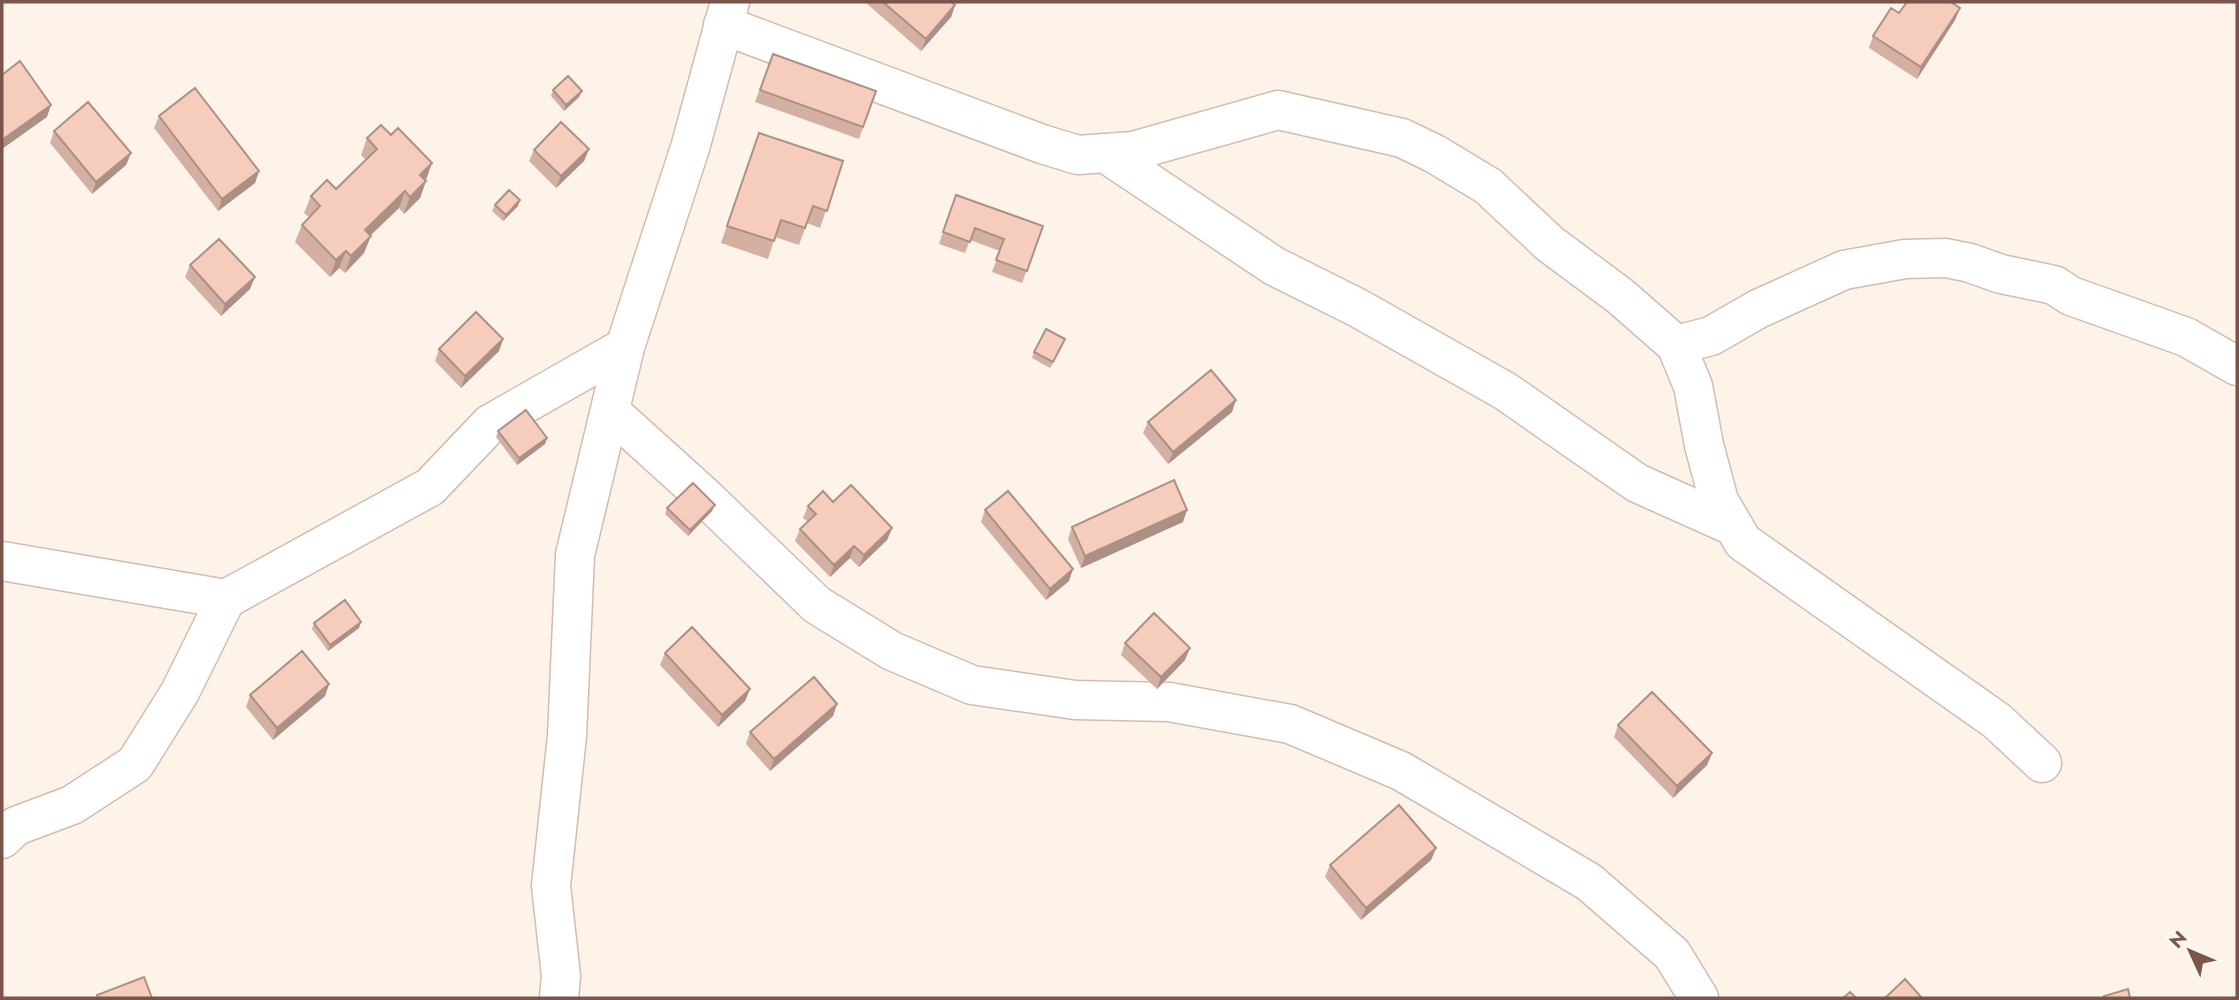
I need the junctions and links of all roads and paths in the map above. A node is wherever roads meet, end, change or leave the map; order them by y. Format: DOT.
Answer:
graph roads {
  1 [pos="727,13"];
  2 [pos="1105,153"];
  3 [pos="1676,345"];
  4 [pos="625,347"];
  5 [pos="2237,366"];
  6 [pos="611,412"];
  7 [pos="1734,526"];
  8 [pos="2,561"];
  9 [pos="226,599"];
  10 [pos="2042,764"];
  11 [pos="2,839"];
  12 [pos="559,998"];
  13 [pos="1699,998"];
  1 -- 2 [label="street"];
  1 -- 4 [label="street"];
  2 -- 3 [label="street"];
  2 -- 7 [label="street"];
  3 -- 5 [label="street"];
  3 -- 7 [label="street"];
  4 -- 6 [label="street"];
  4 -- 9 [label="street"];
  6 -- 12 [label="street"];
  6 -- 13 [label="street"];
  7 -- 10 [label="street"];
  8 -- 9 [label="street"];
  9 -- 11 [label="street"];
}
